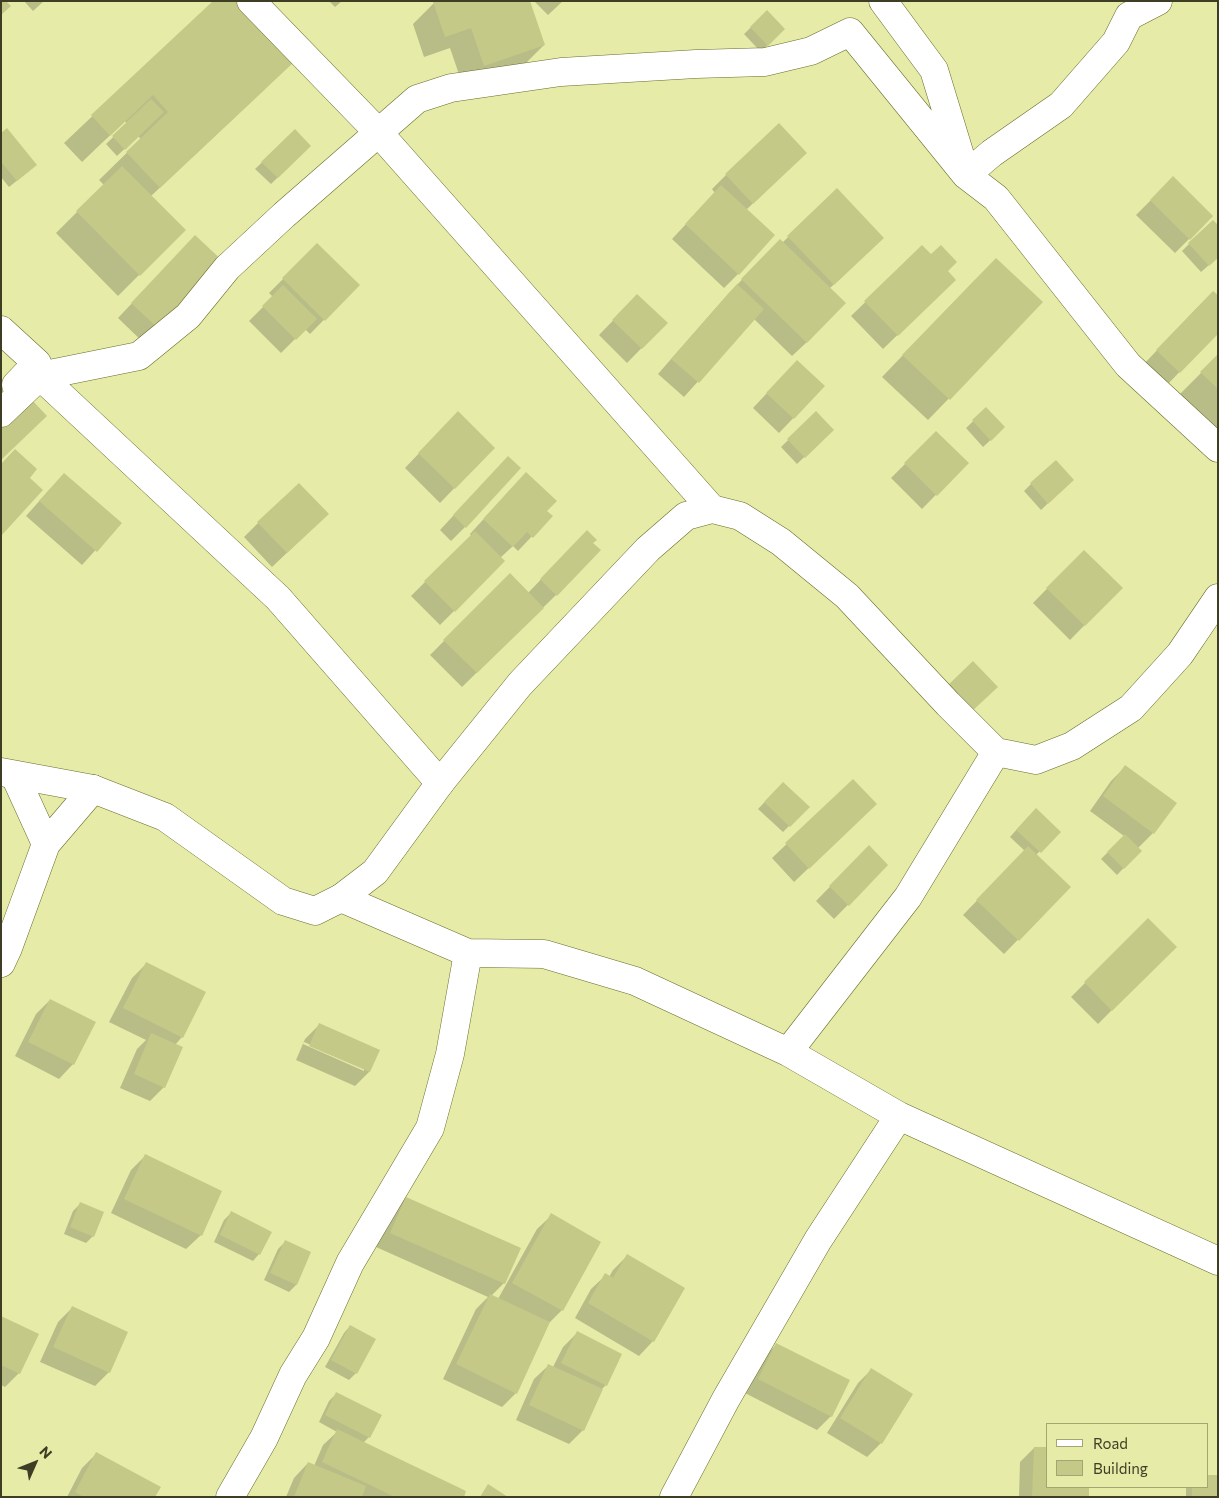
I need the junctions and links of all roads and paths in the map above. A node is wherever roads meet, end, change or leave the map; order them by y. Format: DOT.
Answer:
graph roads {
  1 [pos="251,1"];
  2 [pos="883,1"];
  3 [pos="1158,1"];
  4 [pos="378,132"];
  5 [pos="966,175"];
  6 [pos="1,330"];
  7 [pos="40,376"];
  8 [pos="1,402"];
  9 [pos="1,414"];
  10 [pos="1218,448"];
  11 [pos="712,509"];
  12 [pos="1218,598"];
  13 [pos="996,752"];
  14 [pos="8,774"];
  15 [pos="440,783"];
  16 [pos="93,789"];
  17 [pos="46,844"];
  18 [pos="341,898"];
  19 [pos="468,953"];
  20 [pos="1,963"];
  21 [pos="788,1052"];
  22 [pos="899,1116"];
  23 [pos="1217,1257"];
  24 [pos="230,1497"];
  25 [pos="674,1497"];
  1 -- 4 [label="street"];
  2 -- 5 [label="street"];
  3 -- 5 [label="street"];
  4 -- 5 [label="street"];
  4 -- 7 [label="street"];
  4 -- 11 [label="street"];
  5 -- 10 [label="street"];
  6 -- 8 [label="street"];
  7 -- 9 [label="street"];
  7 -- 15 [label="street"];
  11 -- 13 [label="street"];
  11 -- 15 [label="street"];
  12 -- 13 [label="street"];
  13 -- 21 [label="street"];
  14 -- 16 [label="street"];
  14 -- 17 [label="street"];
  15 -- 18 [label="street"];
  16 -- 17 [label="street"];
  16 -- 18 [label="street"];
  17 -- 20 [label="street"];
  18 -- 19 [label="street"];
  19 -- 21 [label="street"];
  19 -- 24 [label="street"];
  21 -- 22 [label="street"];
  22 -- 23 [label="street"];
  22 -- 25 [label="street"];
}
